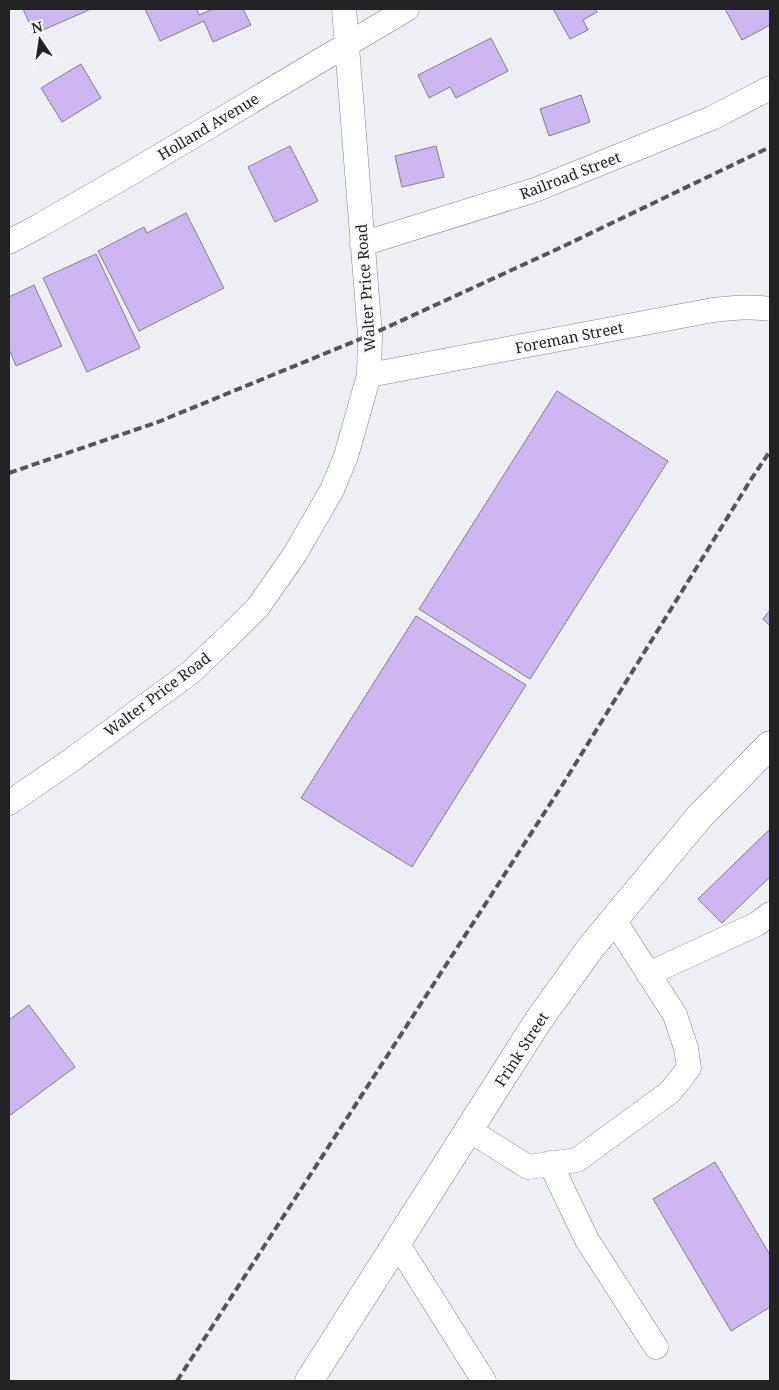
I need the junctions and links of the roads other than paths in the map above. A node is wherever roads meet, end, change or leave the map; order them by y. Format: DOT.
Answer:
graph roads {
  1 [pos="344,9"];
  2 [pos="407,9"];
  3 [pos="348,44"];
  4 [pos="770,88"];
  5 [pos="9,242"];
  6 [pos="362,244"];
  7 [pos="770,309"];
  8 [pos="369,375"];
  9 [pos="770,745"];
  10 [pos="9,803"];
  11 [pos="770,914"];
  12 [pos="614,920"];
  13 [pos="648,974"];
  14 [pos="469,1130"];
  15 [pos="550,1164"];
  16 [pos="397,1243"];
  17 [pos="656,1347"];
  18 [pos="309,1381"];
  19 [pos="484,1381"];
  1 -- 3 [label="street, Walter Price Road"];
  2 -- 3 [label="street, Holland Avenue"];
  3 -- 5 [label="street, Holland Avenue"];
  3 -- 6 [label="street, Walter Price Road"];
  4 -- 6 [label="street, Railroad Street"];
  6 -- 8 [label="street, Walter Price Road"];
  7 -- 8 [label="street, Foreman Street"];
  8 -- 10 [label="street, Walter Price Road"];
  9 -- 12 [label="main road, Frink Street"];
  11 -- 13 [label="street"];
  12 -- 13 [label="street"];
  12 -- 14 [label="main road, Frink Street"];
  13 -- 15 [label="street"];
  14 -- 15 [label="street"];
  14 -- 16 [label="main road, Frink Street"];
  15 -- 17 [label="street"];
  16 -- 18 [label="main road, Frink Street"];
  16 -- 19 [label="street"];
}
